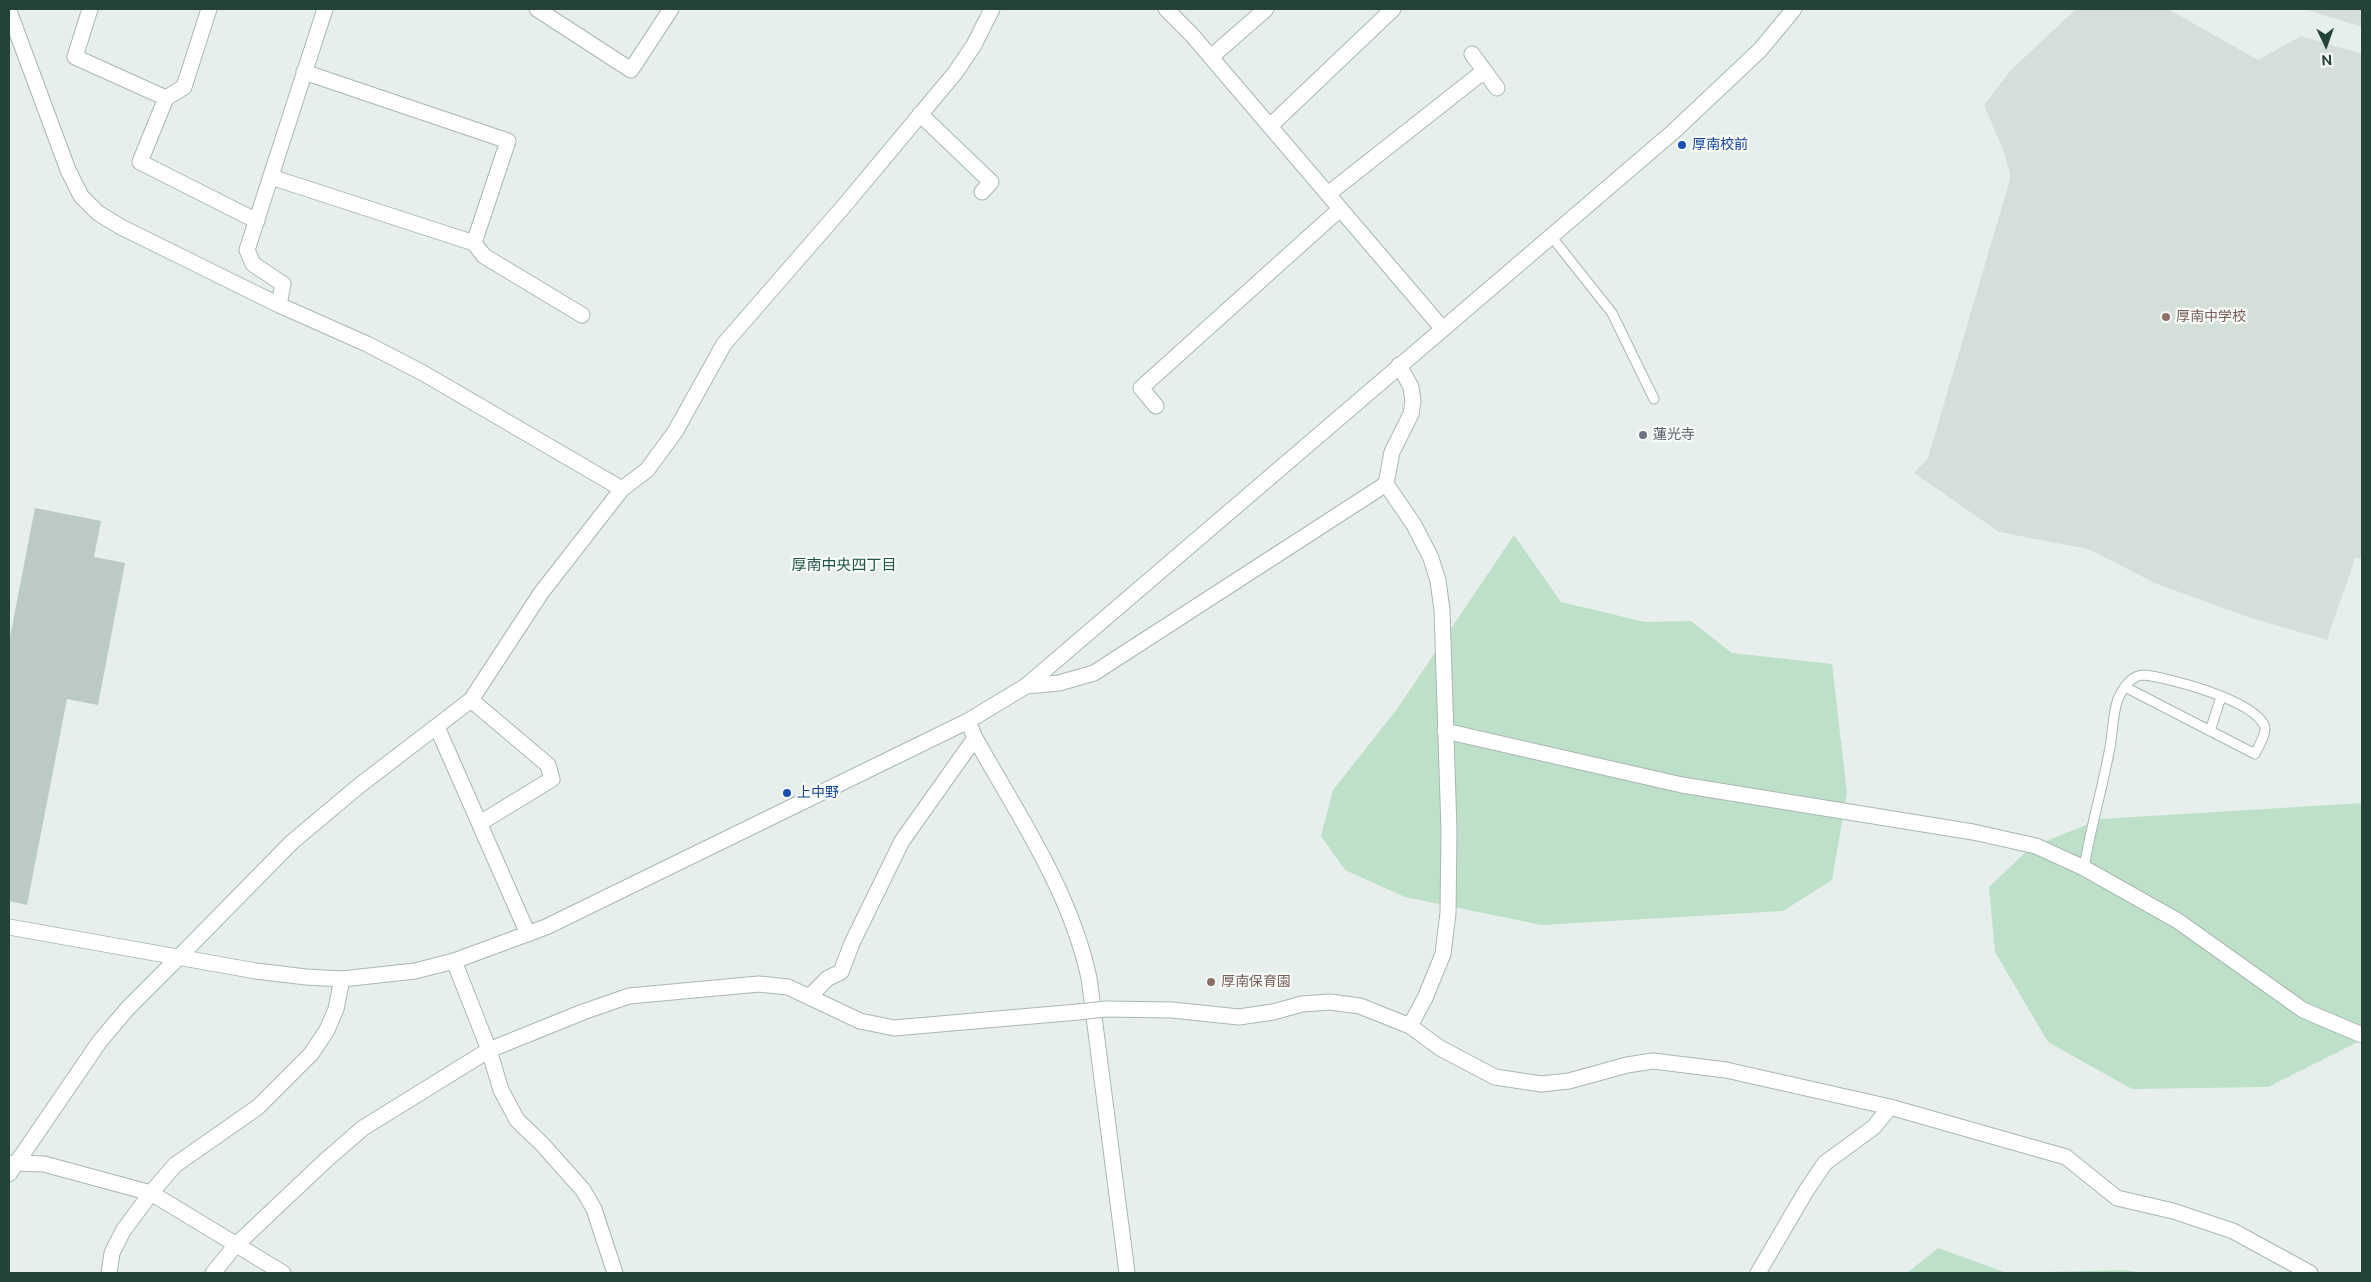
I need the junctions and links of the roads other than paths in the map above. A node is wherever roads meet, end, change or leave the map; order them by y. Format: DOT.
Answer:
graph roads {
  1 [pos="90,9"];
  2 [pos="209,9"];
  3 [pos="325,9"];
  4 [pos="537,9"];
  5 [pos="671,9"];
  6 [pos="992,9"];
  7 [pos="1166,9"];
  8 [pos="1266,9"];
  9 [pos="1393,9"];
  10 [pos="1794,9"];
  11 [pos="9,12"];
  12 [pos="1472,54"];
  13 [pos="1211,57"];
  14 [pos="1484,71"];
  15 [pos="304,72"];
  16 [pos="1497,88"];
  17 [pos="166,98"];
  18 [pos="920,114"];
  19 [pos="1270,126"];
  20 [pos="271,176"];
  21 [pos="982,192"];
  22 [pos="1328,194"];
  23 [pos="1340,209"];
  24 [pos="257,221"];
  25 [pos="1551,236"];
  26 [pos="474,243"];
  27 [pos="279,305"];
  28 [pos="582,315"];
  29 [pos="1442,328"];
  30 [pos="1399,365"];
  31 [pos="1654,399"];
  32 [pos="1156,406"];
  33 [pos="1386,484"];
  34 [pos="622,489"];
  35 [pos="1026,686"];
  36 [pos="2125,687"];
  37 [pos="2221,697"];
  38 [pos="471,700"];
  39 [pos="968,721"];
  40 [pos="437,727"];
  41 [pos="2210,730"];
  42 [pos="1445,731"];
  43 [pos="975,738"];
  44 [pos="480,823"];
  45 [pos="2084,868"];
  46 [pos="9,927"];
  47 [pos="528,934"];
  48 [pos="179,957"];
  49 [pos="454,961"];
  50 [pos="342,979"];
  51 [pos="809,997"];
  52 [pos="1410,1026"];
  53 [pos="2362,1035"];
  54 [pos="489,1050"];
  55 [pos="1890,1106"];
  56 [pos="11,1167"];
  57 [pos="151,1193"];
  58 [pos="235,1246"];
  59 [pos="109,1273"];
  60 [pos="214,1273"];
  61 [pos="283,1273"];
  62 [pos="615,1273"];
  63 [pos="1127,1273"];
  64 [pos="1758,1273"];
  65 [pos="2310,1273"];
  1 -- 17 [label="street"];
  2 -- 17 [label="street"];
  3 -- 15 [label="street"];
  4 -- 5 [label="street"];
  6 -- 18 [label="street"];
  7 -- 13 [label="street"];
  8 -- 13 [label="street"];
  9 -- 19 [label="street"];
  10 -- 25 [label="street"];
  11 -- 27 [label="street"];
  12 -- 14 [label="street"];
  13 -- 19 [label="street"];
  14 -- 16 [label="street"];
  14 -- 22 [label="street"];
  15 -- 20 [label="street"];
  15 -- 26 [label="street"];
  17 -- 24 [label="street"];
  18 -- 21 [label="street"];
  18 -- 34 [label="street"];
  19 -- 22 [label="street"];
  20 -- 24 [label="street"];
  20 -- 26 [label="street"];
  22 -- 23 [label="street"];
  23 -- 29 [label="street"];
  23 -- 32 [label="street"];
  24 -- 27 [label="street"];
  25 -- 29 [label="street"];
  25 -- 31 [label="lane"];
  26 -- 28 [label="street"];
  27 -- 34 [label="street"];
  29 -- 30 [label="street"];
  30 -- 33 [label="street"];
  30 -- 35 [label="street"];
  33 -- 35 [label="street"];
  33 -- 42 [label="street"];
  34 -- 38 [label="street"];
  35 -- 39 [label="street"];
  36 -- 37 [label="lane"];
  36 -- 41 [label="lane"];
  36 -- 45 [label="lane"];
  37 -- 41 [label="lane"];
  37 -- 41 [label="lane"];
  38 -- 40 [label="street"];
  38 -- 44 [label="street"];
  39 -- 43 [label="street"];
  39 -- 47 [label="street"];
  40 -- 44 [label="street"];
  40 -- 48 [label="street"];
  42 -- 45 [label="street"];
  42 -- 52 [label="street"];
  43 -- 51 [label="street"];
  43 -- 63 [label="street"];
  44 -- 47 [label="street"];
  45 -- 53 [label="street"];
  46 -- 48 [label="street"];
  47 -- 49 [label="street"];
  48 -- 50 [label="street"];
  48 -- 56 [label="street"];
  49 -- 50 [label="street"];
  49 -- 54 [label="street"];
  50 -- 57 [label="street"];
  51 -- 52 [label="street, bridge"];
  51 -- 54 [label="street"];
  52 -- 55 [label="street"];
  54 -- 58 [label="street"];
  54 -- 62 [label="street"];
  55 -- 64 [label="street"];
  55 -- 65 [label="street"];
  56 -- 57 [label="street"];
  57 -- 58 [label="street"];
  57 -- 59 [label="street"];
  58 -- 60 [label="street"];
  58 -- 61 [label="street"];
}
